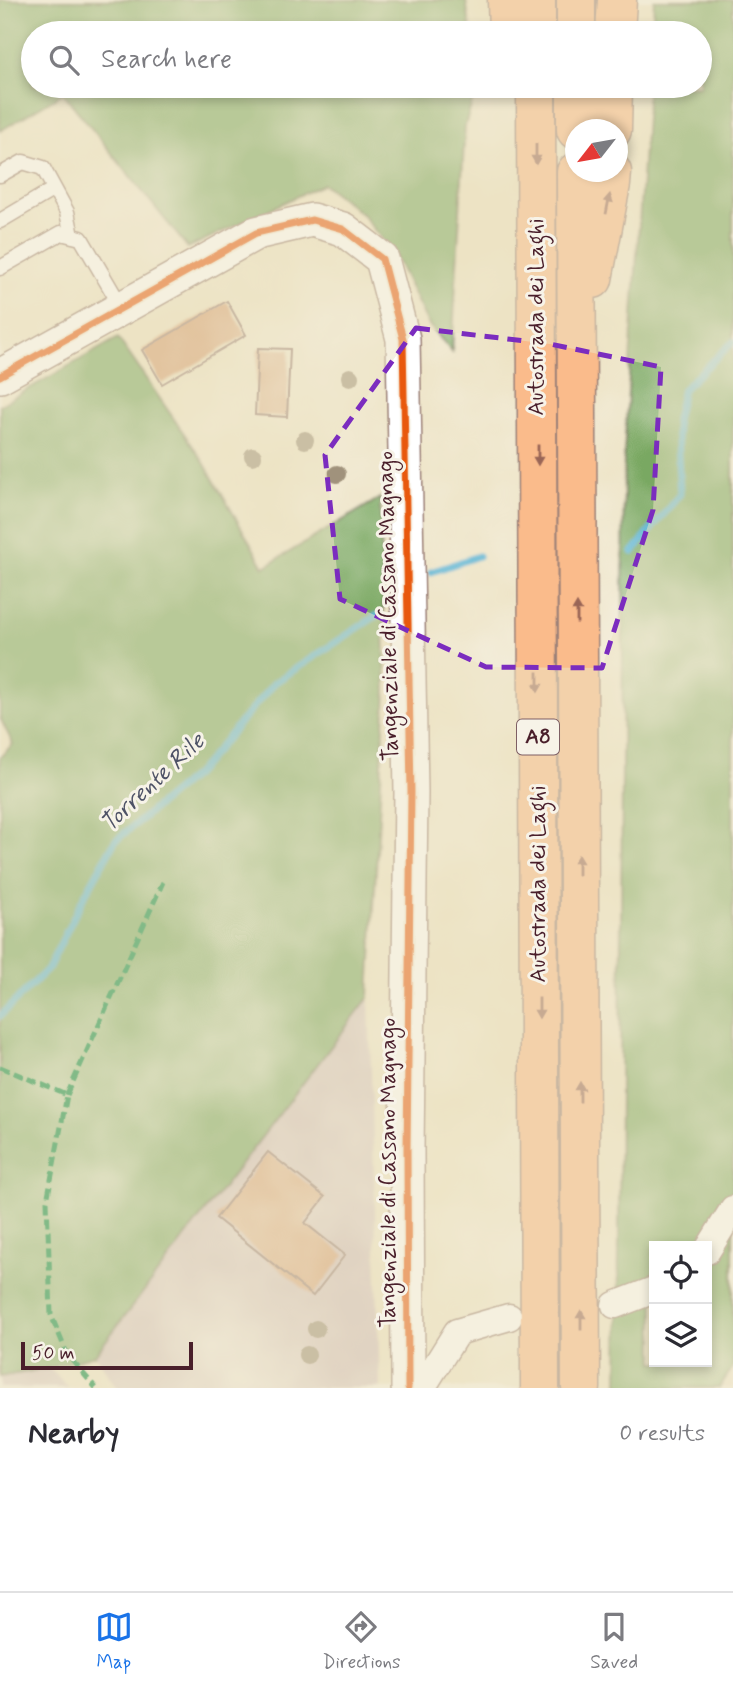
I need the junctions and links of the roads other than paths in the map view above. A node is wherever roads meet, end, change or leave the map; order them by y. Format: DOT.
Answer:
graph roads {
  1 [pos="507,0"];
  2 [pos="536,0"];
  3 [pos="576,0"];
  4 [pos="617,0"];
  5 [pos="508,21"];
  6 [pos="536,21"];
  7 [pos="576,21"];
  8 [pos="616,21"];
  9 [pos="510,98"];
  10 [pos="536,98"];
  11 [pos="576,98"];
  12 [pos="613,98"];
  13 [pos="576,119"];
  14 [pos="612,119"];
  15 [pos="0,175"];
  16 [pos="576,182"];
  17 [pos="611,182"];
  18 [pos="54,189"];
  19 [pos="0,221"];
  20 [pos="72,236"];
  21 [pos="0,268"];
  22 [pos="122,308"];
  23 [pos="537,366"];
  24 [pos="576,367"];
  25 [pos="0,376"];
  26 [pos="733,1209"];
  27 [pos="712,1243"];
  28 [pos="649,1292"];
  29 [pos="615,1305"];
  30 [pos="509,1317"];
  31 [pos="408,1388"];
  32 [pos="422,1388"];
  33 [pos="540,1388"];
  34 [pos="581,1388"];
  1 -- 5 [label="highway"];
  2 -- 6 [label="highway"];
  3 -- 7 [label="highway"];
  4 -- 8 [label="highway"];
  9 -- 23 [label="highway"];
  10 -- 23 [label="highway, Autostrada dei Laghi / A8, one-way"];
  11 -- 13 [label="highway"];
  12 -- 14 [label="highway"];
  15 -- 18 [label="lane"];
  16 -- 24 [label="highway, Autostrada dei Laghi / A8"];
  24 -- 17 [label="highway, one-way"];
  18 -- 19 [label="lane"];
  18 -- 20 [label="lane"];
  20 -- 21 [label="lane"];
  20 -- 22 [label="lane"];
  22 -- 25 [label="street, Tangenziale di Cassano Magnago"];
  22 -- 31 [label="street, Tangenziale di Cassano Magnago"];
  23 -- 33 [label="highway, Autostrada dei Laghi / A8, one-way"];
  34 -- 24 [label="highway, Autostrada dei Laghi / A8, one-way"];
  26 -- 27 [label="street"];
  28 -- 29 [label="street"];
  30 -- 32 [label="street"];
}
